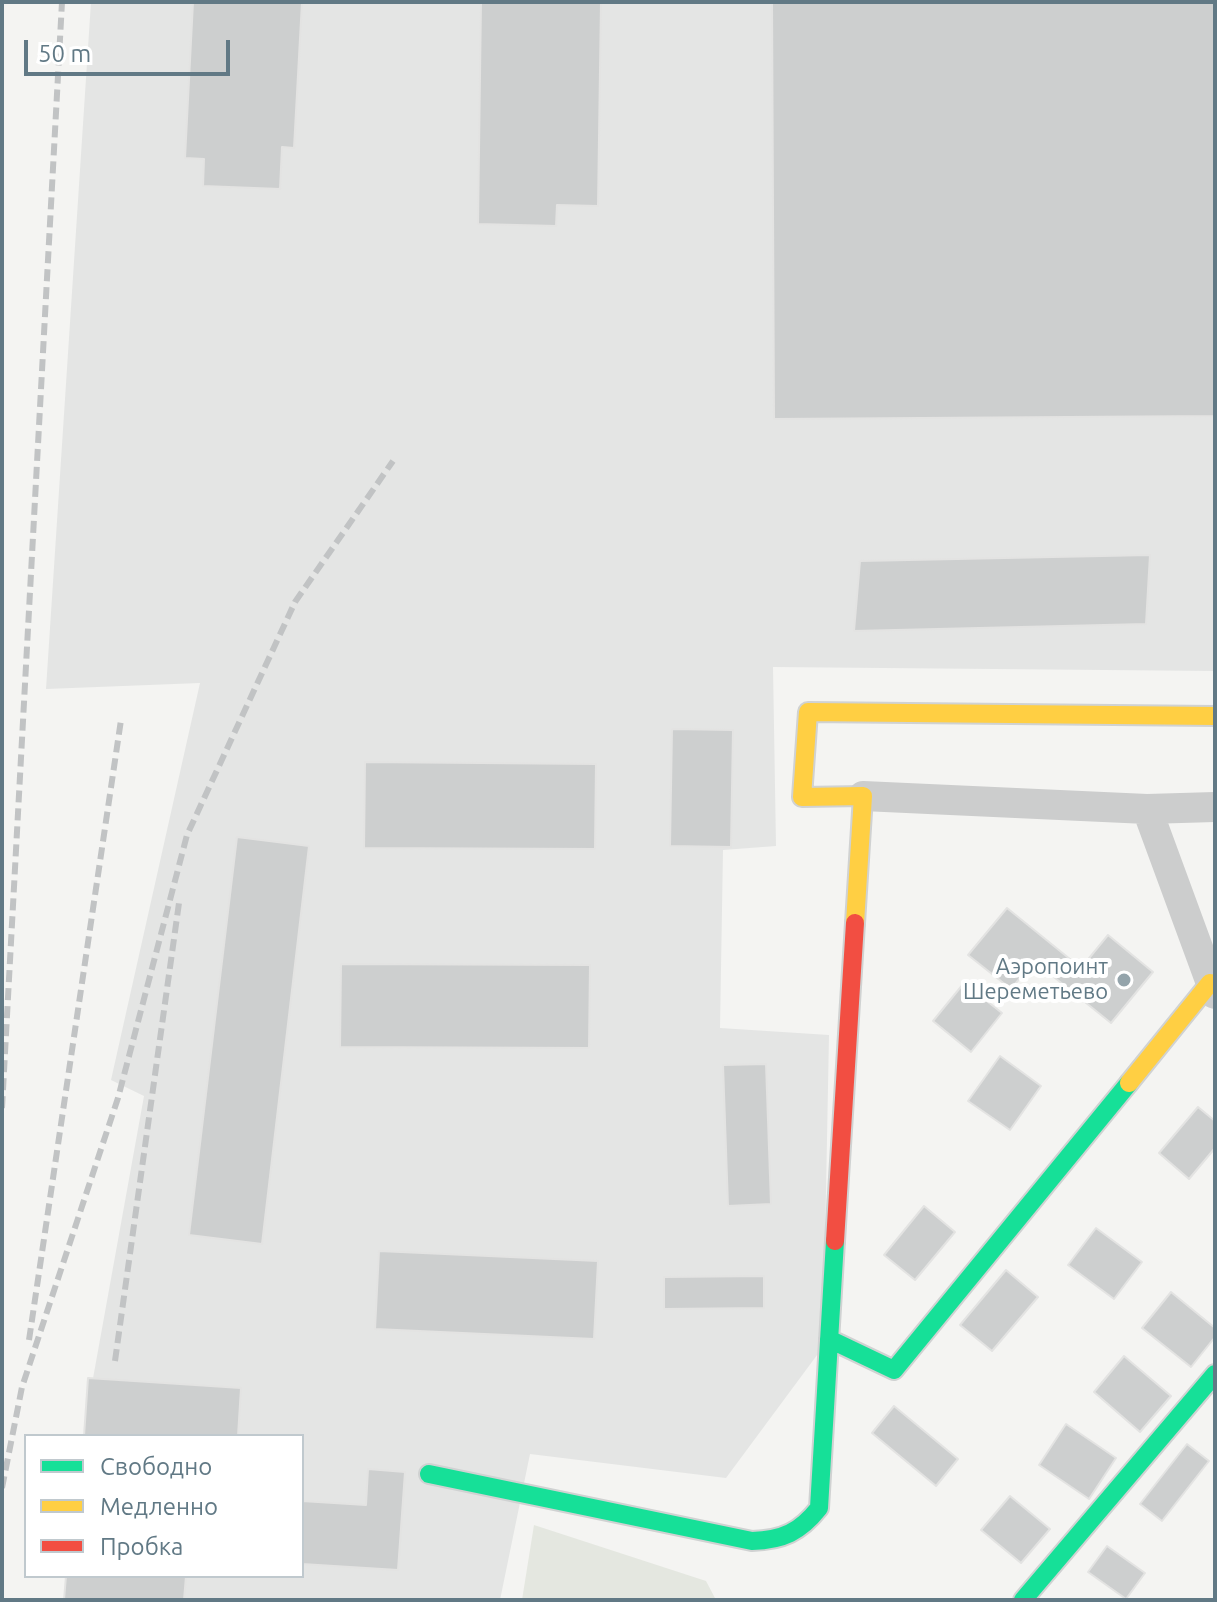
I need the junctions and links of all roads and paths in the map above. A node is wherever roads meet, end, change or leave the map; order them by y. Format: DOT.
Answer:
graph roads {
  1 [pos="1215,716"];
  2 [pos="863,796"];
  3 [pos="1215,807"];
  4 [pos="1147,809"];
  5 [pos="1212,989"];
  6 [pos="829,1339"];
  7 [pos="1215,1374"];
  8 [pos="429,1474"];
  9 [pos="1023,1600"];
  1 -- 2 [label="street"];
  2 -- 4 [label="street"];
  2 -- 6 [label="street"];
  3 -- 4 [label="street"];
  4 -- 5 [label="street"];
  5 -- 6 [label="street"];
  6 -- 8 [label="street"];
  7 -- 9 [label="street"];
}
